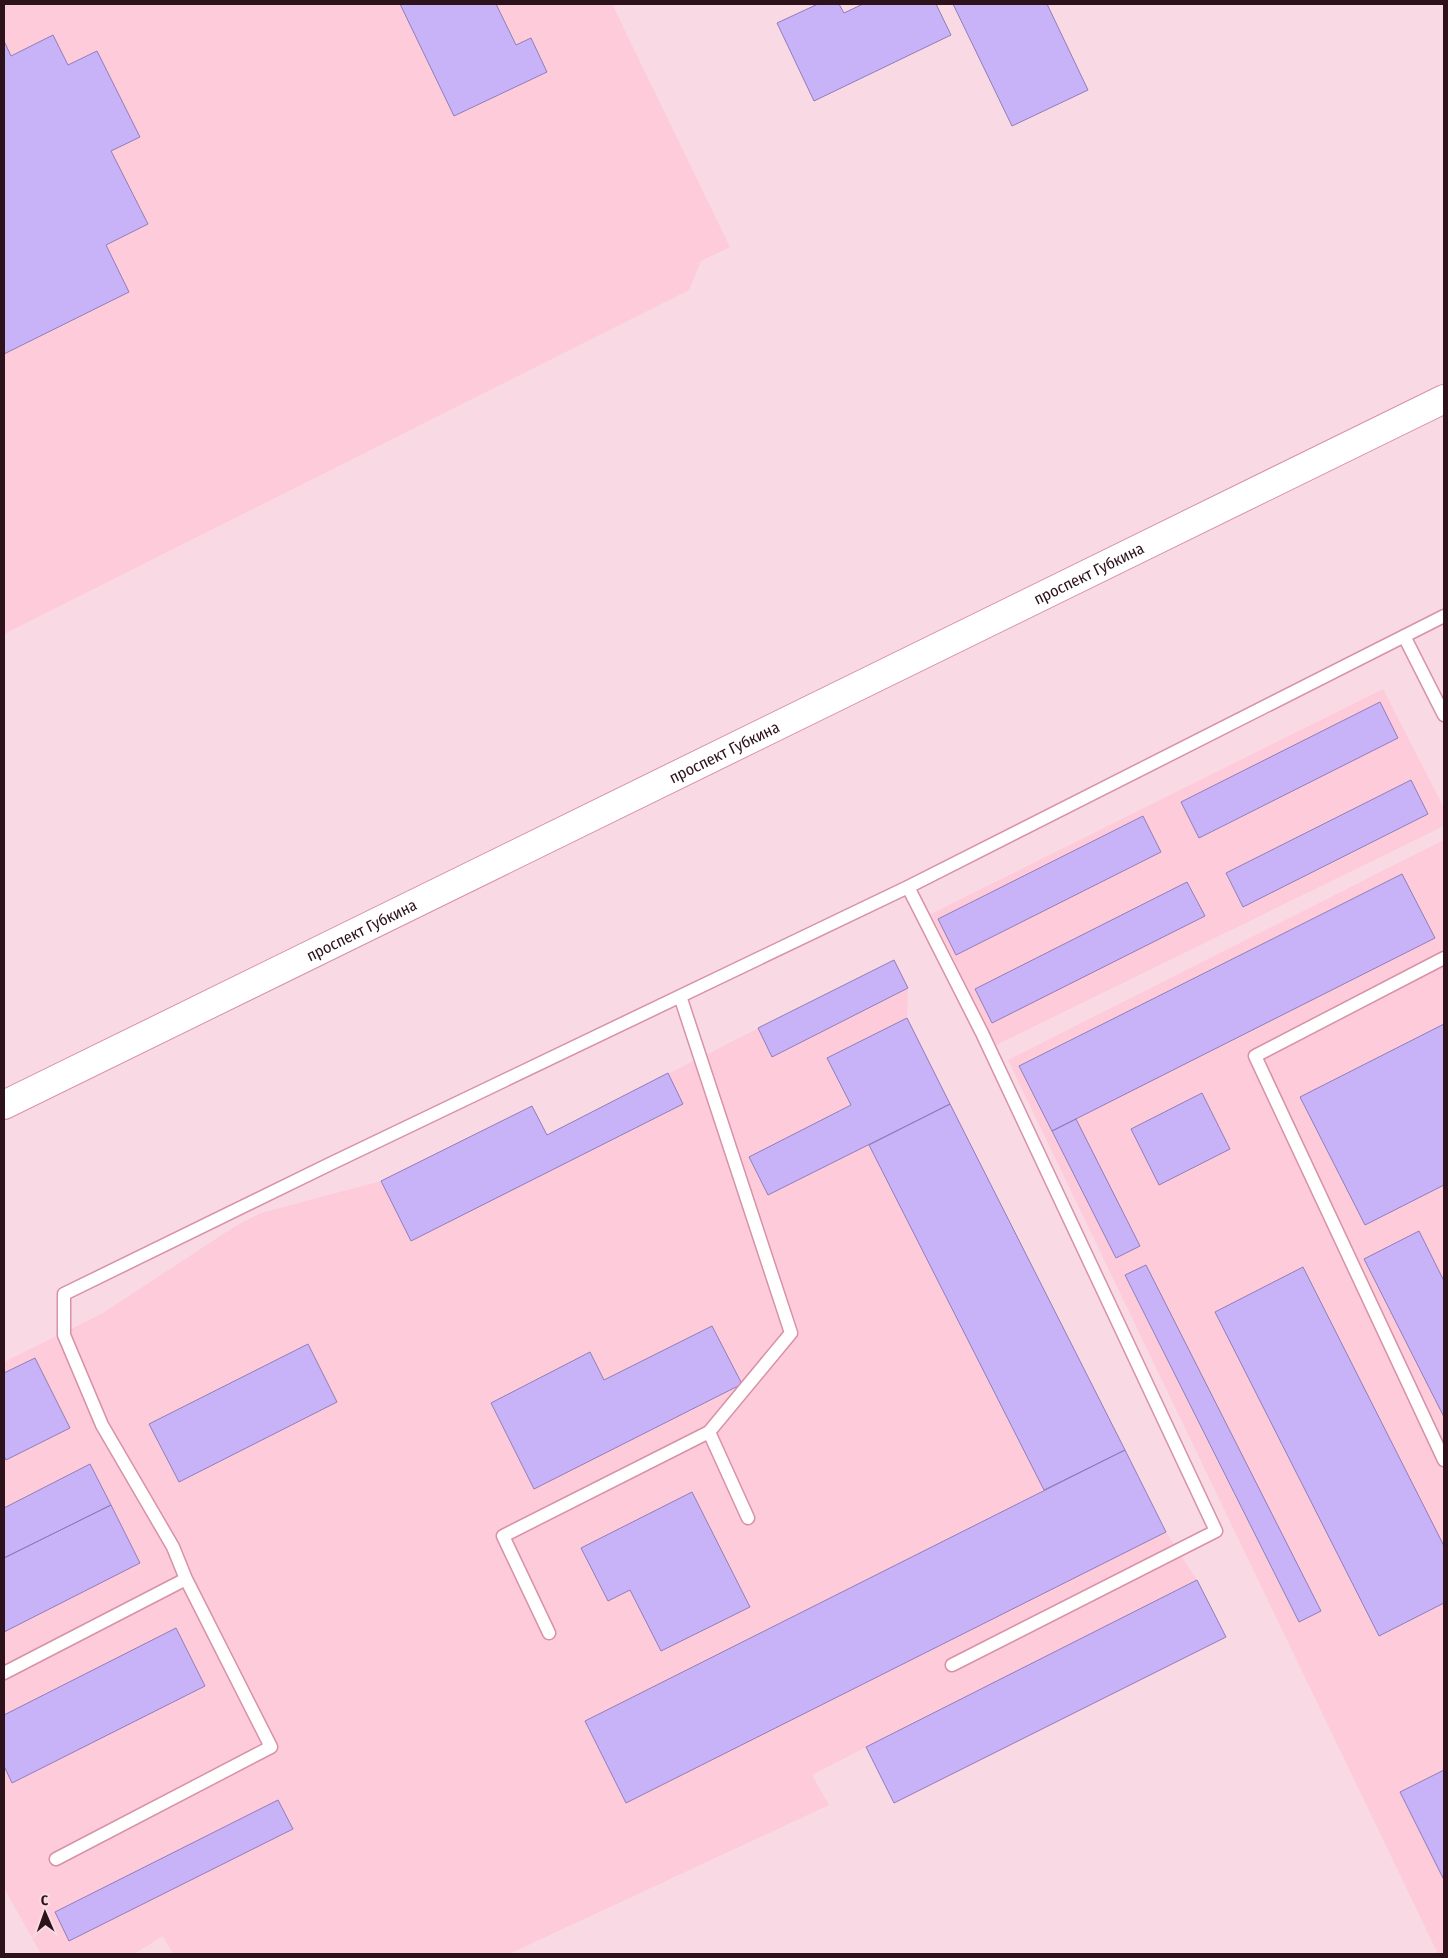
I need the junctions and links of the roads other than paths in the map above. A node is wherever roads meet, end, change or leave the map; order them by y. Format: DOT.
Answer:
graph roads {
  1 [pos="1444,399"];
  2 [pos="1444,616"];
  3 [pos="1404,636"];
  4 [pos="1444,715"];
  5 [pos="908,887"];
  6 [pos="1444,958"];
  7 [pos="680,996"];
  8 [pos="4,1105"];
  9 [pos="709,1432"];
  10 [pos="1444,1460"];
  11 [pos="748,1518"];
  12 [pos="186,1579"];
  13 [pos="549,1633"];
  14 [pos="952,1665"];
  15 [pos="4,1673"];
  16 [pos="56,1860"];
  1 -- 8 [label="street, проспект Губкина"];
  2 -- 3 [label="lane"];
  3 -- 4 [label="lane"];
  3 -- 5 [label="lane"];
  5 -- 7 [label="lane"];
  5 -- 14 [label="lane"];
  6 -- 10 [label="lane"];
  7 -- 9 [label="lane"];
  7 -- 12 [label="lane"];
  9 -- 11 [label="lane"];
  9 -- 13 [label="lane"];
  12 -- 15 [label="lane"];
  12 -- 16 [label="lane"];
}
